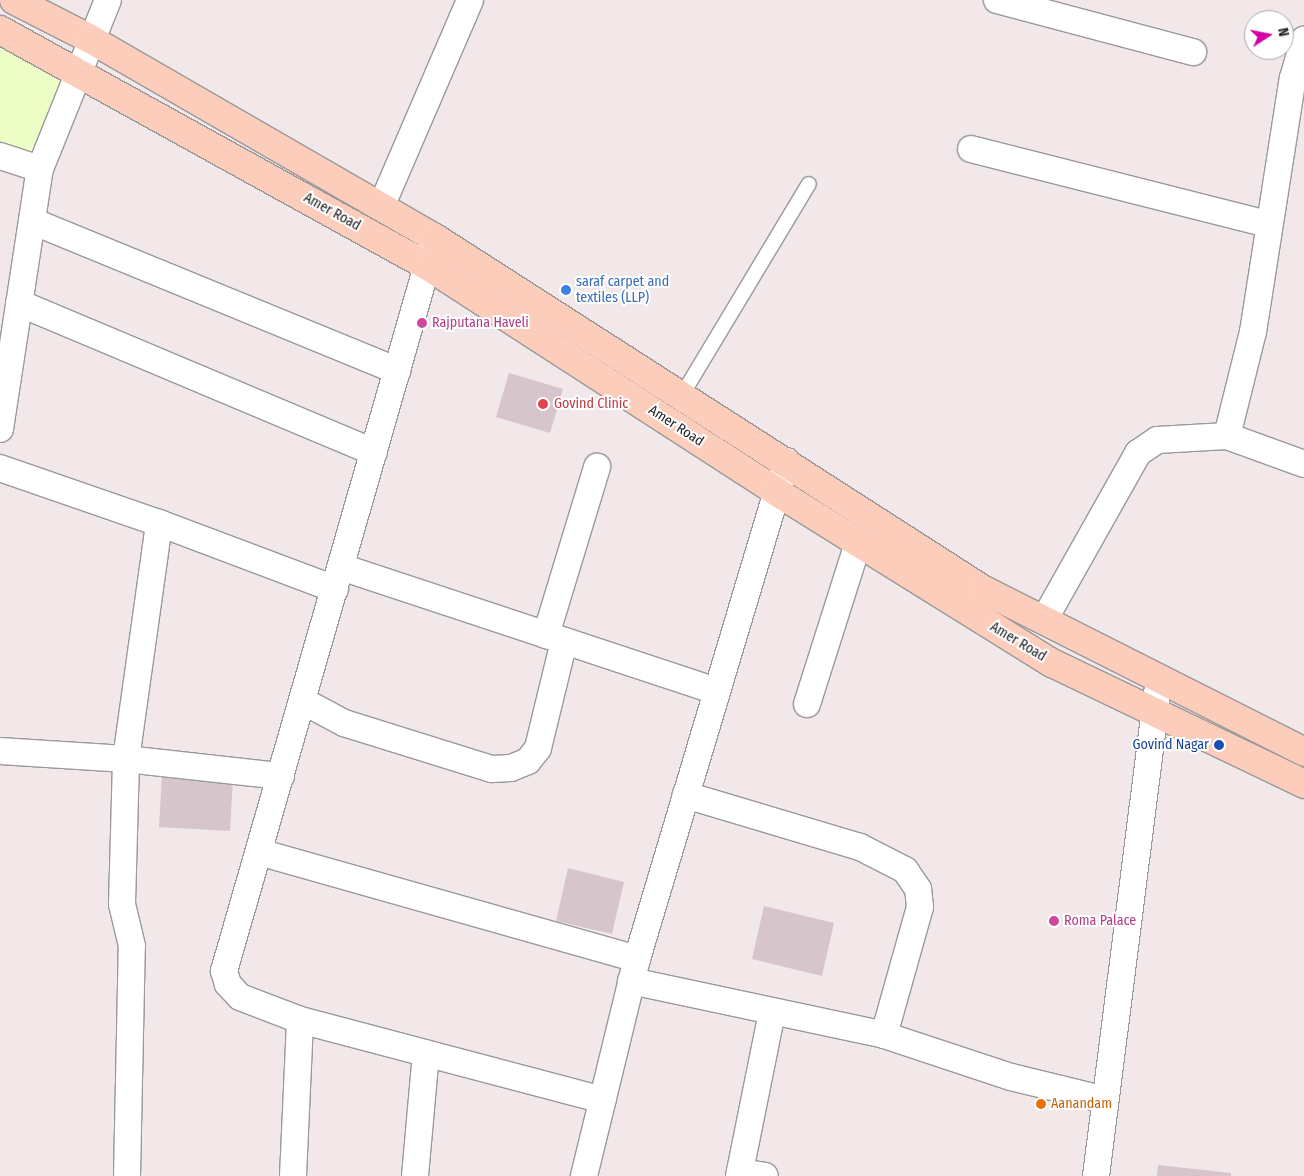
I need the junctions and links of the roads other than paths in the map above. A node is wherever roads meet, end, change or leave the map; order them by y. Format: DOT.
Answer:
graph roads {
  1 [pos="14,0"];
  2 [pos="108,0"];
  3 [pos="470,0"];
  4 [pos="997,0"];
  5 [pos="0,30"];
  6 [pos="92,40"];
  7 [pos="1304,40"];
  8 [pos="1193,52"];
  9 [pos="79,72"];
  10 [pos="1294,132"];
  11 [pos="971,149"];
  12 [pos="0,156"];
  13 [pos="40,169"];
  14 [pos="809,184"];
  15 [pos="381,207"];
  16 [pos="32,222"];
  17 [pos="1268,224"];
  18 [pos="435,238"];
  19 [pos="428,266"];
  20 [pos="19,303"];
  21 [pos="397,371"];
  22 [pos="682,394"];
  23 [pos="0,429"];
  24 [pos="1227,436"];
  25 [pos="374,452"];
  26 [pos="786,461"];
  27 [pos="1304,464"];
  28 [pos="597,467"];
  29 [pos="0,468"];
  30 [pos="777,492"];
  31 [pos="159,523"];
  32 [pos="858,543"];
  33 [pos="338,578"];
  34 [pos="1044,620"];
  35 [pos="555,638"];
  36 [pos="1159,678"];
  37 [pos="717,691"];
  38 [pos="303,701"];
  39 [pos="807,704"];
  40 [pos="1154,711"];
  41 [pos="0,751"];
  42 [pos="1304,752"];
  43 [pos="126,759"];
  44 [pos="281,776"];
  45 [pos="1304,784"];
  46 [pos="686,795"];
  47 [pos="259,852"];
  48 [pos="634,970"];
  49 [pos="772,1012"];
  50 [pos="300,1020"];
  51 [pos="884,1036"];
  52 [pos="426,1053"];
  53 [pos="603,1100"];
  54 [pos="1106,1100"];
  55 [pos="739,1174"];
  56 [pos="127,1176"];
  57 [pos="294,1176"];
  58 [pos="416,1176"];
  59 [pos="584,1176"];
  60 [pos="765,1176"];
  61 [pos="1096,1176"];
  1 -- 6 [label="main road, Amer Road"];
  2 -- 6 [label="street"];
  3 -- 15 [label="street"];
  4 -- 8 [label="street"];
  5 -- 9 [label="main road, Amer Road"];
  6 -- 9 [label="street"];
  6 -- 15 [label="main road, Amer Road"];
  7 -- 10 [label="street"];
  9 -- 13 [label="street"];
  9 -- 19 [label="main road, Amer Road"];
  10 -- 17 [label="street"];
  11 -- 17 [label="street"];
  12 -- 13 [label="street"];
  13 -- 16 [label="street"];
  14 -- 22 [label="lane"];
  15 -- 18 [label="main road, Amer Road"];
  16 -- 20 [label="street"];
  16 -- 21 [label="street"];
  17 -- 24 [label="street"];
  18 -- 19 [label="street"];
  18 -- 22 [label="main road, Amer Road"];
  19 -- 21 [label="street"];
  19 -- 30 [label="main road, Amer Road"];
  20 -- 23 [label="street"];
  20 -- 25 [label="street"];
  21 -- 25 [label="street"];
  22 -- 26 [label="main road, Amer Road"];
  24 -- 27 [label="street"];
  24 -- 34 [label="street"];
  25 -- 33 [label="street"];
  26 -- 30 [label="street"];
  26 -- 34 [label="main road, Amer Road"];
  28 -- 35 [label="street"];
  29 -- 31 [label="street"];
  30 -- 32 [label="main road, Amer Road"];
  30 -- 37 [label="street"];
  31 -- 33 [label="street"];
  31 -- 43 [label="street"];
  32 -- 39 [label="street"];
  32 -- 40 [label="main road, Amer Road"];
  33 -- 35 [label="street"];
  33 -- 38 [label="street"];
  34 -- 36 [label="main road, Amer Road"];
  35 -- 37 [label="street"];
  35 -- 38 [label="street"];
  36 -- 40 [label="street"];
  36 -- 42 [label="main road, Amer Road"];
  37 -- 46 [label="street"];
  38 -- 44 [label="street"];
  40 -- 45 [label="main road, Amer Road"];
  40 -- 54 [label="street"];
  41 -- 43 [label="street"];
  43 -- 44 [label="street"];
  43 -- 56 [label="street"];
  44 -- 47 [label="street"];
  46 -- 48 [label="street"];
  46 -- 51 [label="street"];
  47 -- 48 [label="street"];
  47 -- 50 [label="street"];
  48 -- 49 [label="street"];
  48 -- 53 [label="street"];
  49 -- 51 [label="street"];
  49 -- 55 [label="street"];
  50 -- 52 [label="street"];
  50 -- 57 [label="street"];
  51 -- 54 [label="street"];
  52 -- 53 [label="street"];
  52 -- 58 [label="street"];
  53 -- 59 [label="street"];
  54 -- 61 [label="street"];
  55 -- 60 [label="street"];
}
